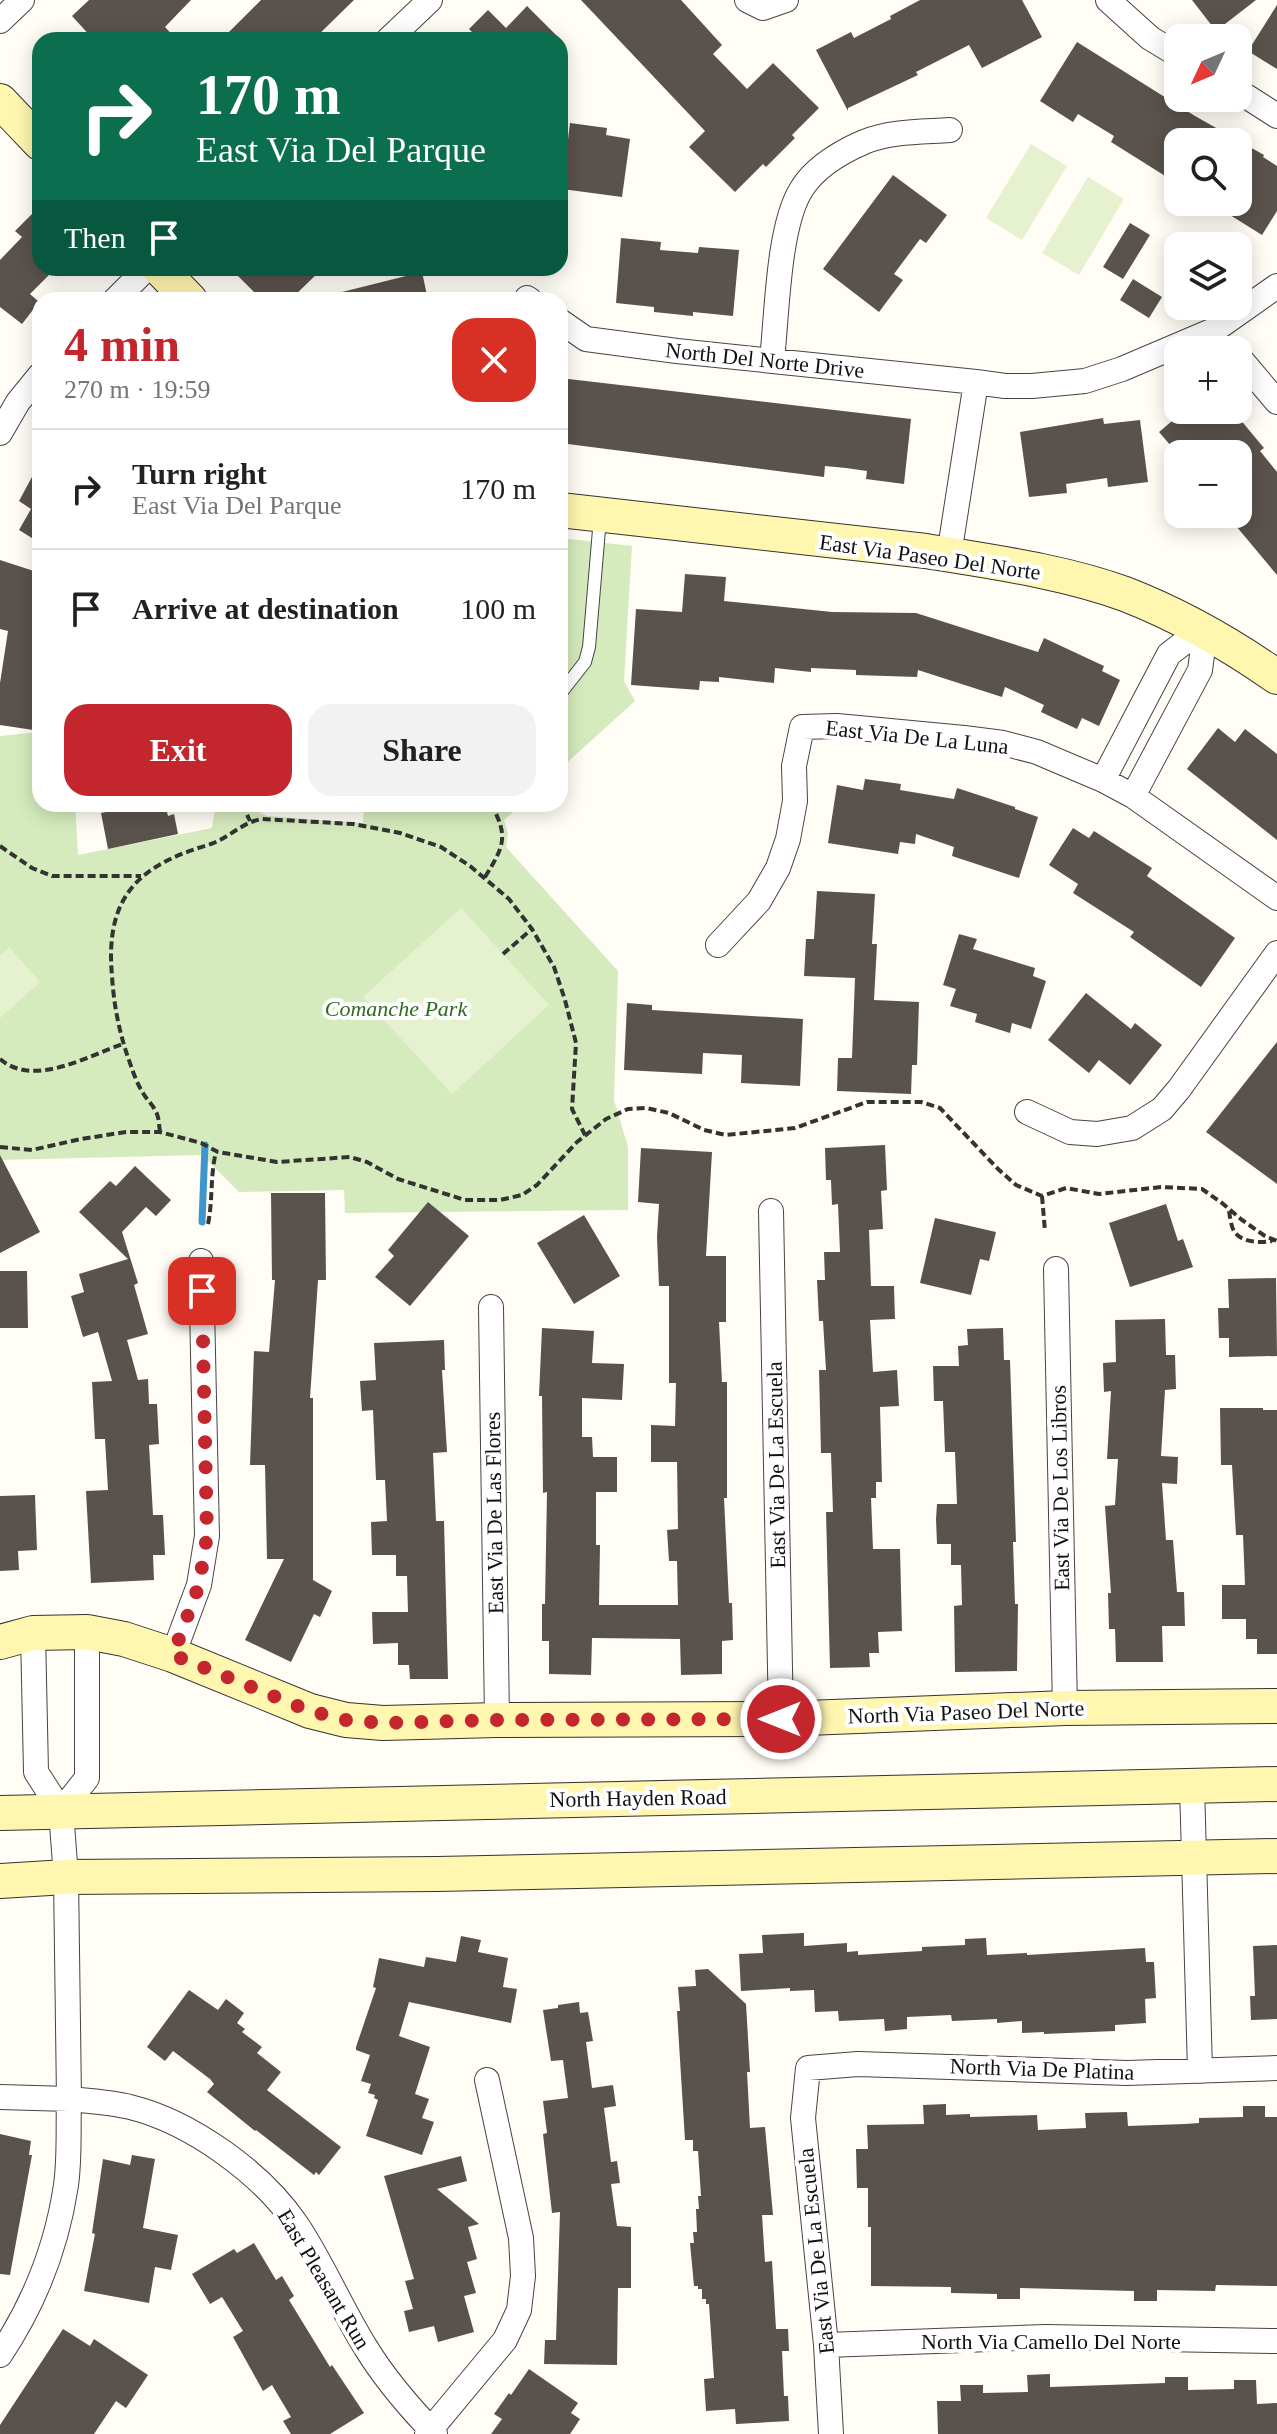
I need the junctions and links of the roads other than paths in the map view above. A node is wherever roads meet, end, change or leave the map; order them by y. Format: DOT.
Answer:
graph roads {
  1 [pos="22,0"];
  2 [pos="430,0"];
  3 [pos="1108,0"];
  4 [pos="0,21"];
  5 [pos="396,32"];
  6 [pos="1164,46"];
  7 [pos="1252,100"];
  8 [pos="0,101"];
  9 [pos="1277,116"];
  10 [pos="950,130"];
  11 [pos="32,135"];
  12 [pos="139,276"];
  13 [pos="167,276"];
  14 [pos="1277,286"];
  15 [pos="123,292"];
  16 [pos="182,292"];
  17 [pos="568,327"];
  18 [pos="1216,329"];
  19 [pos="1222,336"];
  20 [pos="772,360"];
  21 [pos="1252,373"];
  22 [pos="976,382"];
  23 [pos="32,385"];
  24 [pos="1277,402"];
  25 [pos="0,433"];
  26 [pos="568,511"];
  27 [pos="600,515"];
  28 [pos="949,555"];
  29 [pos="1202,629"];
  30 [pos="1277,677"];
  31 [pos="568,684"];
  32 [pos="1103,780"];
  33 [pos="1133,796"];
  34 [pos="1277,898"];
  35 [pos="718,945"];
  36 [pos="1277,953"];
  37 [pos="1027,1112"];
  38 [pos="771,1211"];
  39 [pos="201,1261"];
  40 [pos="1056,1269"];
  41 [pos="491,1307"];
  42 [pos="87,1632"];
  43 [pos="33,1633"];
  44 [pos="0,1642"];
  45 [pos="173,1655"];
  46 [pos="1277,1706"];
  47 [pos="1065,1708"];
  48 [pos="781,1719"];
  49 [pos="497,1720"];
  50 [pos="1277,1784"];
  51 [pos="1192,1785"];
  52 [pos="61,1811"];
  53 [pos="0,1813"];
  54 [pos="1277,1856"];
  55 [pos="1194,1858"];
  56 [pos="66,1877"];
  57 [pos="0,1881"];
  58 [pos="808,2068"];
  59 [pos="1277,2068"];
  60 [pos="1200,2071"];
  61 [pos="487,2080"];
  62 [pos="0,2097"];
  63 [pos="69,2099"];
  64 [pos="1277,2341"];
  65 [pos="826,2345"];
  66 [pos="0,2355"];
  67 [pos="431,2433"];
  68 [pos="831,2434"];
  1 -- 4 [label="street"];
  2 -- 5 [label="street"];
  3 -- 6 [label="street"];
  7 -- 9 [label="street"];
  8 -- 11 [label="main road"];
  10 -- 20 [label="street"];
  12 -- 15 [label="street"];
  13 -- 16 [label="main road"];
  14 -- 18 [label="street, North Del Norte Drive"];
  17 -- 20 [label="street, North Del Norte Drive"];
  18 -- 19 [label="street"];
  18 -- 22 [label="street, North Del Norte Drive"];
  20 -- 22 [label="street, North Del Norte Drive"];
  21 -- 24 [label="street"];
  22 -- 28 [label="street"];
  23 -- 25 [label="street"];
  26 -- 27 [label="main road, East Via Paseo Del Norte"];
  27 -- 28 [label="main road, East Via Paseo Del Norte"];
  27 -- 31 [label="lane"];
  28 -- 29 [label="main road, East Via Paseo Del Norte"];
  29 -- 30 [label="main road, East Via Paseo Del Norte"];
  29 -- 32 [label="street"];
  29 -- 33 [label="street"];
  32 -- 33 [label="street, East Via De La Luna"];
  32 -- 35 [label="street, East Via De La Luna"];
  33 -- 34 [label="street, East Via De La Luna"];
  36 -- 37 [label="street"];
  38 -- 48 [label="street, East Via De La Escuela"];
  39 -- 45 [label="street"];
  40 -- 47 [label="street, East Via De Los Libros"];
  41 -- 49 [label="street, East Via De Las Flores"];
  42 -- 43 [label="main road, North Via Paseo Del Norte"];
  42 -- 45 [label="main road, North Via Paseo Del Norte"];
  42 -- 52 [label="street"];
  43 -- 44 [label="main road, North Via Paseo Del Norte"];
  43 -- 52 [label="street"];
  45 -- 49 [label="main road, North Via Paseo Del Norte"];
  46 -- 47 [label="main road, North Via Paseo Del Norte"];
  47 -- 48 [label="main road, North Via Paseo Del Norte"];
  48 -- 49 [label="main road, North Via Paseo Del Norte"];
  50 -- 51 [label="main road, North Hayden Road"];
  51 -- 52 [label="main road, North Hayden Road"];
  51 -- 55 [label="street"];
  52 -- 53 [label="main road, North Hayden Road"];
  52 -- 56 [label="street"];
  54 -- 55 [label="main road"];
  55 -- 56 [label="main road"];
  55 -- 60 [label="street"];
  56 -- 57 [label="main road"];
  56 -- 63 [label="street"];
  58 -- 60 [label="street, North Via De Platina"];
  58 -- 65 [label="street, East Via De La Escuela"];
  59 -- 60 [label="street, North Via De Platina"];
  61 -- 67 [label="street, East Pleasant Run"];
  62 -- 63 [label="street, East Pleasant Run"];
  63 -- 66 [label="street"];
  63 -- 67 [label="street, East Pleasant Run"];
  64 -- 65 [label="street, North Via Camello Del Norte"];
  65 -- 68 [label="street, East Via De La Escuela"];
}
